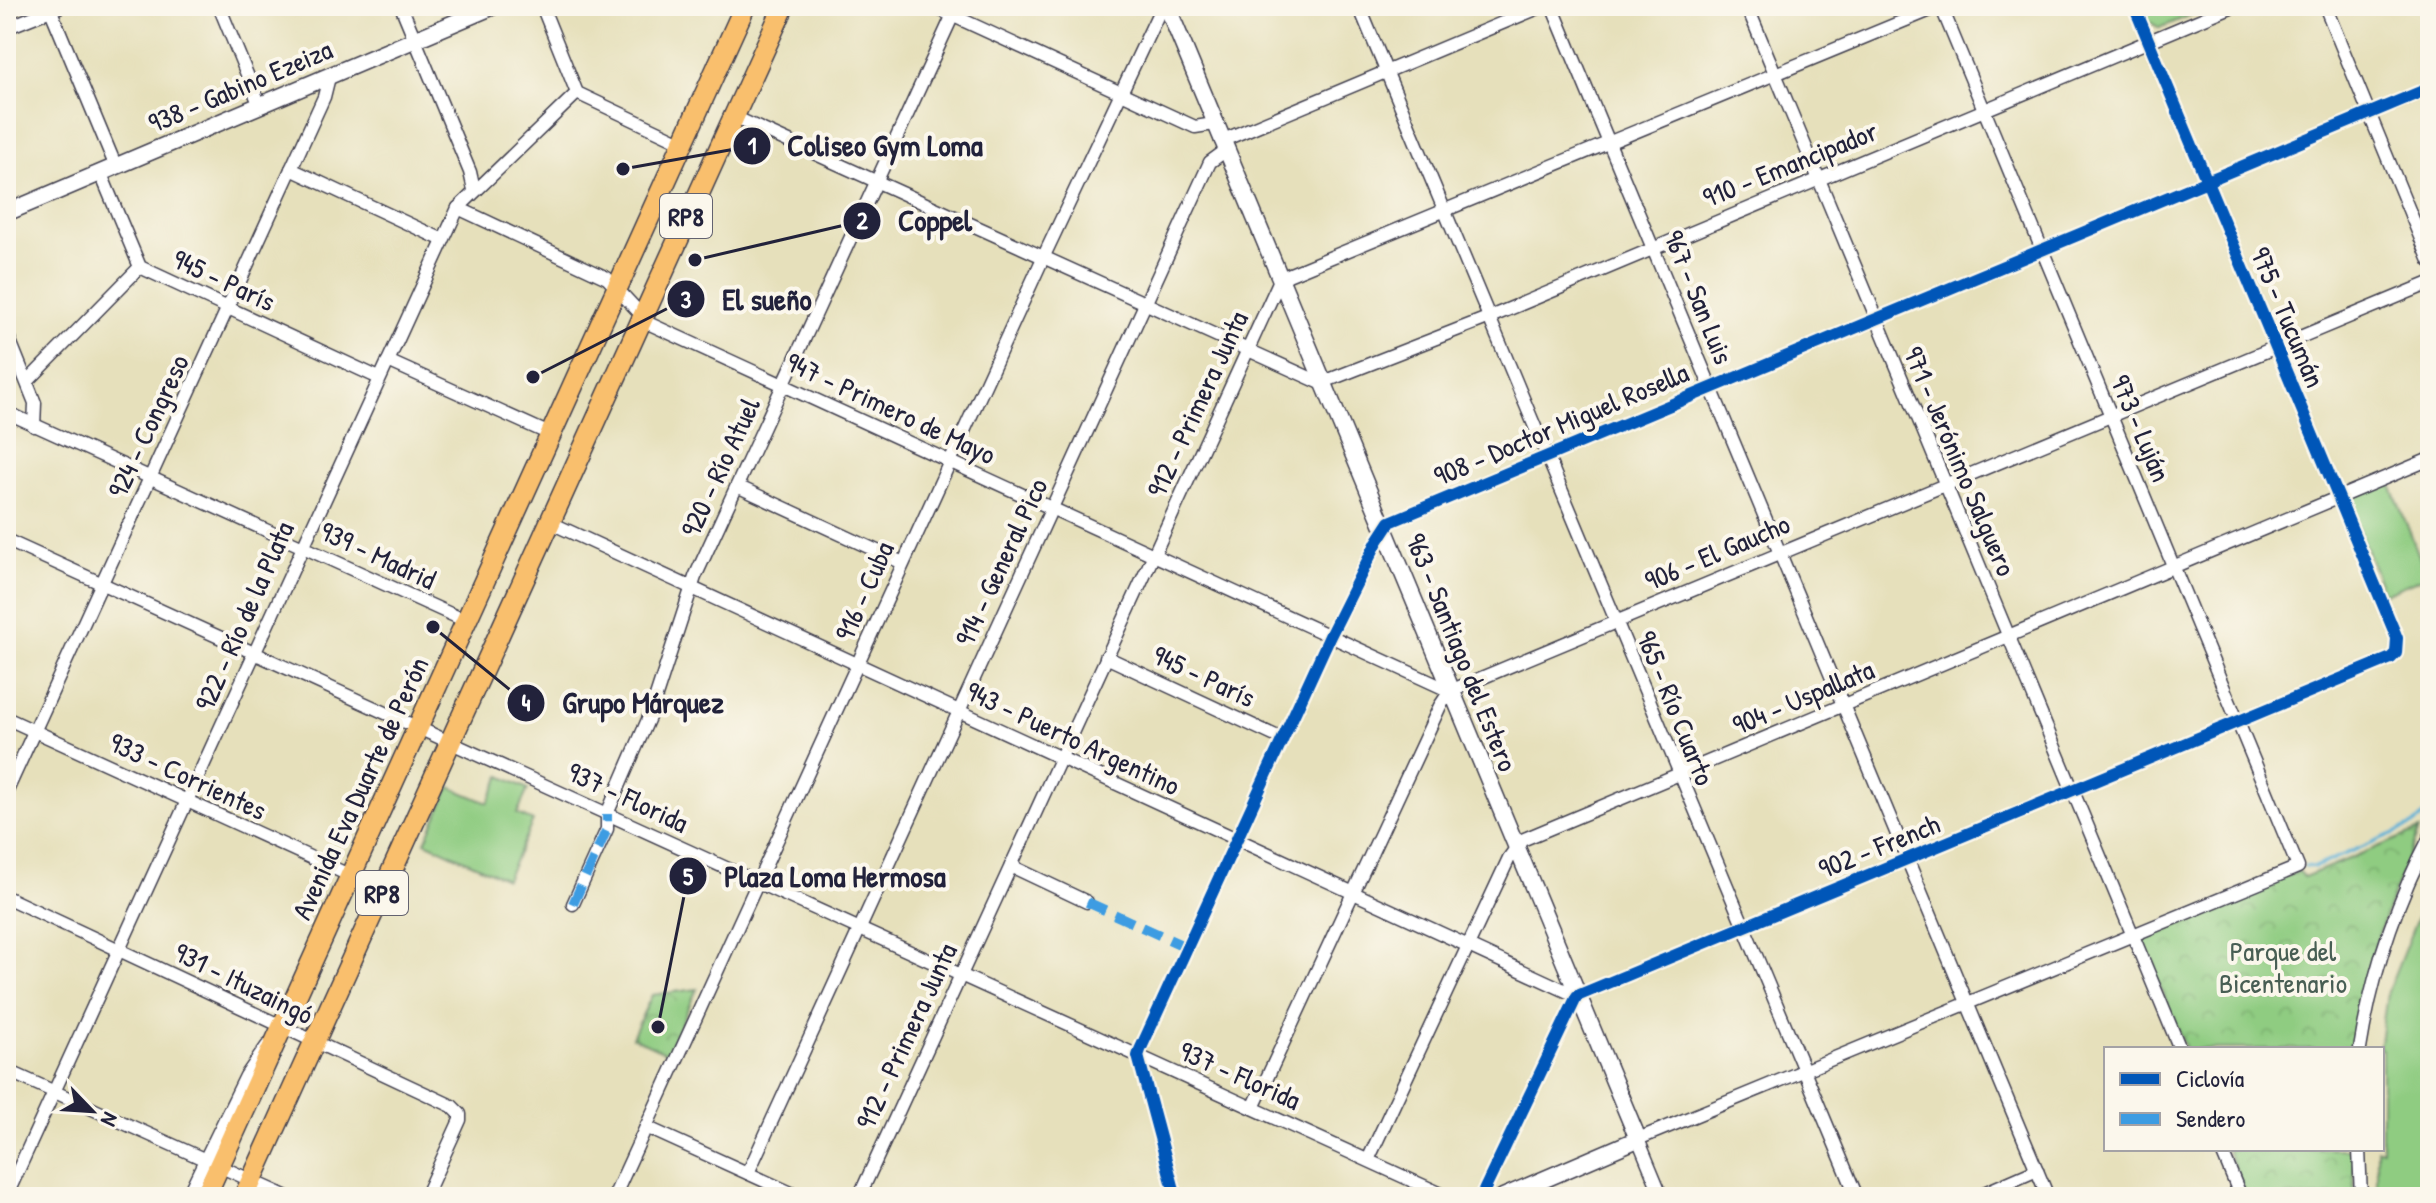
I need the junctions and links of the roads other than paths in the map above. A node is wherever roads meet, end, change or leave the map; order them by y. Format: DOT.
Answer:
graph roads {
  1 [pos="219,6"];
  2 [pos="401,6"];
  3 [pos="494,6"];
  4 [pos="542,6"];
  5 [pos="745,6"];
  6 [pos="784,6"];
  7 [pos="932,6"];
  8 [pos="1165,6"];
  9 [pos="1359,6"];
  10 [pos="1543,6"];
  11 [pos="1552,6"];
  12 [pos="1747,6"];
  13 [pos="1941,6"];
  14 [pos="2134,6"];
  15 [pos="2233,6"];
  16 [pos="2325,6"];
  17 [pos="53,7"];
  18 [pos="955,11"];
  19 [pos="6,28"];
  20 [pos="415,40"];
  21 [pos="2149,41"];
  22 [pos="1386,71"];
  23 [pos="1775,73"];
  24 [pos="329,77"];
  25 [pos="2430,88"];
  26 [pos="577,93"];
  27 [pos="1119,93"];
  28 [pos="260,106"];
  29 [pos="1984,110"];
  30 [pos="2370,113"];
  31 [pos="732,116"];
  32 [pos="1214,124"];
  33 [pos="683,143"];
  34 [pos="1610,143"];
  35 [pos="1223,146"];
  36 [pos="291,169"];
  37 [pos="109,170"];
  38 [pos="1818,179"];
  39 [pos="878,181"];
  40 [pos="2205,181"];
  41 [pos="474,190"];
  42 [pos="458,208"];
  43 [pos="1446,212"];
  44 [pos="6,213"];
  45 [pos="443,240"];
  46 [pos="1653,247"];
  47 [pos="2041,252"];
  48 [pos="1043,258"];
  49 [pos="2430,261"];
  50 [pos="140,267"];
  51 [pos="1279,282"];
  52 [pos="2430,283"];
  53 [pos="618,286"];
  54 [pos="1145,304"];
  55 [pos="229,309"];
  56 [pos="640,316"];
  57 [pos="1490,317"];
  58 [pos="1875,320"];
  59 [pos="6,331"];
  60 [pos="2275,347"];
  61 [pos="1248,351"];
  62 [pos="388,361"];
  63 [pos="379,378"];
  64 [pos="28,381"];
  65 [pos="1321,383"];
  66 [pos="783,386"];
  67 [pos="1710,387"];
  68 [pos="6,412"];
  69 [pos="2109,416"];
  70 [pos="34,426"];
  71 [pos="552,435"];
  72 [pos="1547,457"];
  73 [pos="2430,459"];
  74 [pos="950,462"];
  75 [pos="150,478"];
  76 [pos="1944,484"];
  77 [pos="737,486"];
  78 [pos="2336,499"];
  79 [pos="1052,509"];
  80 [pos="549,522"];
  81 [pos="1384,529"];
  82 [pos="6,540"];
  83 [pos="301,546"];
  84 [pos="1780,552"];
  85 [pos="1153,555"];
  86 [pos="903,563"];
  87 [pos="2174,568"];
  88 [pos="101,584"];
  89 [pos="690,589"];
  90 [pos="1614,621"];
  91 [pos="468,622"];
  92 [pos="1330,636"];
  93 [pos="2008,636"];
  94 [pos="2398,647"];
  95 [pos="254,653"];
  96 [pos="1106,657"];
  97 [pos="857,667"];
  98 [pos="1450,691"];
  99 [pos="1844,705"];
  100 [pos="958,712"];
  101 [pos="6,718"];
  102 [pos="2237,722"];
  103 [pos="419,727"];
  104 [pos="34,731"];
  105 [pos="1282,739"];
  106 [pos="450,741"];
  107 [pos="1060,760"];
  108 [pos="1678,776"];
  109 [pos="2073,791"];
  110 [pos="6,793"];
  111 [pos="186,803"];
  112 [pos="607,814"];
  113 [pos="2430,837"];
  114 [pos="1237,840"];
  115 [pos="1515,846"];
  116 [pos="1907,861"];
  117 [pos="1011,866"];
  118 [pos="351,876"];
  119 [pos="759,883"];
  120 [pos="1352,892"];
  121 [pos="6,897"];
  122 [pos="1087,902"];
  123 [pos="573,904"];
  124 [pos="1742,927"];
  125 [pos="860,929"];
  126 [pos="2132,934"];
  127 [pos="1467,945"];
  128 [pos="120,950"];
  129 [pos="960,976"];
  130 [pos="1577,996"];
  131 [pos="1967,1004"];
  132 [pos="283,1025"];
  133 [pos="310,1042"];
  134 [pos="2179,1047"];
  135 [pos="2360,1047"];
  136 [pos="1138,1056"];
  137 [pos="6,1070"];
  138 [pos="1803,1072"];
  139 [pos="54,1092"];
  140 [pos="1253,1108"];
  141 [pos="646,1127"];
  142 [pos="1638,1139"];
  143 [pos="2222,1151"];
  144 [pos="2359,1151"];
  145 [pos="1368,1160"];
  146 [pos="213,1162"];
  147 [pos="2037,1170"];
  148 [pos="748,1173"];
  149 [pos="248,1188"];
  150 [pos="6,1197"];
  151 [pos="187,1197"];
  152 [pos="205,1197"];
  153 [pos="288,1197"];
  154 [pos="425,1197"];
  155 [pos="614,1197"];
  156 [pos="800,1197"];
  157 [pos="859,1197"];
  158 [pos="1176,1197"];
  159 [pos="1448,1197"];
  160 [pos="1481,1197"];
  161 [pos="1503,1197"];
  162 [pos="1662,1197"];
  163 [pos="1857,1197"];
  164 [pos="1975,1197"];
  165 [pos="2048,1197"];
  166 [pos="2241,1197"];
  167 [pos="2361,1197"];
  1 -- 28 [label="street"];
  2 -- 20 [label="street"];
  3 -- 20 [label="street, 938 - Gabino Ezeiza"];
  4 -- 26 [label="street"];
  5 -- 33 [label="main road, Avenida Eva Duarte de Perón / RP8"];
  6 -- 31 [label="main road, RP8"];
  7 -- 18 [label="street"];
  8 -- 27 [label="street, 916 - Cuba"];
  8 -- 32 [label="street, 963 - Santiago del Estero"];
  9 -- 22 [label="street, 965 - Río Cuarto"];
  10 -- 22 [label="street, 914 - General Pico"];
  11 -- 34 [label="street, 967 - San Luis"];
  12 -- 23 [label="street, 971 - Jerónimo Salguero"];
  13 -- 23 [label="street"];
  13 -- 29 [label="street, 973 - Luján"];
  14 -- 21 [label="street, 975 - Tucumán"];
  15 -- 21 [label="street, 910 - Emancipador"];
  16 -- 30 [label="street"];
  17 -- 19 [label="street"];
  17 -- 37 [label="street, 945 - París"];
  18 -- 27 [label="street"];
  18 -- 39 [label="street, 920 - Río Atuel"];
  20 -- 24 [label="street, 938 - Gabino Ezeiza"];
  20 -- 41 [label="street"];
  21 -- 29 [label="street, 910 - Emancipador"];
  21 -- 40 [label="street, 975 - Tucumán"];
  22 -- 35 [label="street, 914 - General Pico"];
  22 -- 43 [label="street, 965 - Río Cuarto"];
  23 -- 34 [label="street"];
  23 -- 38 [label="street, 971 - Jerónimo Salguero"];
  24 -- 28 [label="street, 938 - Gabino Ezeiza"];
  24 -- 36 [label="street, 924 - Congreso"];
  25 -- 30 [label="street, 908 - Doctor Miguel Rosella"];
  26 -- 33 [label="street"];
  26 -- 41 [label="street, 922 - Río de la Plata"];
  27 -- 32 [label="street"];
  27 -- 48 [label="street, 916 - Cuba"];
  28 -- 37 [label="street, 938 - Gabino Ezeiza"];
  29 -- 38 [label="street, 910 - Emancipador"];
  29 -- 47 [label="street, 973 - Luján"];
  30 -- 40 [label="street, 908 - Doctor Miguel Rosella"];
  30 -- 49 [label="street"];
  31 -- 39 [label="street"];
  31 -- 56 [label="main road, RP8"];
  32 -- 35 [label="street, 963 - Santiago del Estero"];
  33 -- 53 [label="main road, Avenida Eva Duarte de Perón / RP8"];
  34 -- 43 [label="street"];
  34 -- 46 [label="street, 967 - San Luis"];
  35 -- 51 [label="street, 963 - Santiago del Estero"];
  35 -- 54 [label="street, 914 - General Pico"];
  36 -- 45 [label="street"];
  36 -- 55 [label="street, 924 - Congreso"];
  37 -- 44 [label="street, 938 - Gabino Ezeiza"];
  37 -- 50 [label="street, 945 - París"];
  38 -- 46 [label="street, 910 - Emancipador"];
  38 -- 58 [label="street, 971 - Jerónimo Salguero"];
  39 -- 48 [label="street"];
  39 -- 66 [label="street, 920 - Río Atuel"];
  40 -- 47 [label="street, 908 - Doctor Miguel Rosella"];
  40 -- 60 [label="street, 975 - Tucumán"];
  41 -- 42 [label="street, 922 - Río de la Plata"];
  42 -- 45 [label="street, 922 - Río de la Plata"];
  42 -- 53 [label="street, 947 - Primero de Mayo"];
  43 -- 51 [label="street"];
  43 -- 57 [label="street, 965 - Río Cuarto"];
  45 -- 62 [label="street, 922 - Río de la Plata"];
  46 -- 57 [label="street, 910 - Emancipador"];
  46 -- 67 [label="street, 967 - San Luis"];
  47 -- 58 [label="street, 908 - Doctor Miguel Rosella"];
  47 -- 69 [label="street, 973 - Luján"];
  48 -- 54 [label="street"];
  48 -- 74 [label="street, 916 - Cuba"];
  50 -- 55 [label="street, 945 - París"];
  50 -- 64 [label="street"];
  51 -- 61 [label="street, 912 - Primera Junta"];
  51 -- 65 [label="street, 963 - Santiago del Estero"];
  52 -- 60 [label="street, 906 - El Gaucho"];
  53 -- 56 [label="street, 947 - Primero de Mayo"];
  53 -- 71 [label="main road, Avenida Eva Duarte de Perón / RP8"];
  54 -- 61 [label="street"];
  54 -- 79 [label="street, 914 - General Pico"];
  55 -- 63 [label="street, 945 - París"];
  55 -- 75 [label="street, 924 - Congreso"];
  56 -- 66 [label="street, 947 - Primero de Mayo"];
  56 -- 80 [label="main road, RP8"];
  57 -- 65 [label="street, 910 - Emancipador"];
  57 -- 72 [label="street, 965 - Río Cuarto"];
  58 -- 67 [label="street, 908 - Doctor Miguel Rosella"];
  58 -- 76 [label="street, 971 - Jerónimo Salguero"];
  59 -- 64 [label="street"];
  60 -- 69 [label="street, 906 - El Gaucho"];
  60 -- 78 [label="street, 975 - Tucumán"];
  61 -- 65 [label="street"];
  61 -- 85 [label="street, 912 - Primera Junta"];
  62 -- 63 [label="street, 922 - Río de la Plata"];
  62 -- 71 [label="street"];
  63 -- 83 [label="street, 922 - Río de la Plata"];
  64 -- 70 [label="street"];
  65 -- 81 [label="street, 963 - Santiago del Estero"];
  66 -- 74 [label="street, 947 - Primero de Mayo"];
  66 -- 77 [label="street, 920 - Río Atuel"];
  67 -- 72 [label="street, 908 - Doctor Miguel Rosella"];
  67 -- 84 [label="street, 967 - San Luis"];
  68 -- 70 [label="street, 939 - Madrid"];
  69 -- 76 [label="street, 906 - El Gaucho"];
  69 -- 87 [label="street, 973 - Luján"];
  70 -- 75 [label="street, 939 - Madrid"];
  71 -- 91 [label="main road, Avenida Eva Duarte de Perón / RP8"];
  72 -- 81 [label="street, 908 - Doctor Miguel Rosella"];
  72 -- 90 [label="street, 965 - Río Cuarto"];
  73 -- 78 [label="street, 904 - Uspallata"];
  74 -- 79 [label="street, 947 - Primero de Mayo"];
  74 -- 86 [label="street, 916 - Cuba"];
  75 -- 83 [label="street, 939 - Madrid"];
  75 -- 88 [label="street, 924 - Congreso"];
  76 -- 84 [label="street, 906 - El Gaucho"];
  76 -- 93 [label="street, 971 - Jerónimo Salguero"];
  77 -- 86 [label="street"];
  77 -- 89 [label="street, 920 - Río Atuel"];
  78 -- 87 [label="street, 904 - Uspallata"];
  78 -- 94 [label="street, 975 - Tucumán"];
  79 -- 85 [label="street, 947 - Primero de Mayo"];
  79 -- 100 [label="street, 914 - General Pico"];
  80 -- 89 [label="street, 943 - Puerto Argentino"];
  80 -- 106 [label="main road, RP8"];
  81 -- 92 [label="street"];
  81 -- 98 [label="street, 963 - Santiago del Estero"];
  82 -- 88 [label="street, 937 - Florida"];
  83 -- 91 [label="street, 939 - Madrid"];
  83 -- 95 [label="street, 922 - Río de la Plata"];
  84 -- 90 [label="street, 906 - El Gaucho"];
  84 -- 99 [label="street, 967 - San Luis"];
  85 -- 92 [label="street, 947 - Primero de Mayo"];
  85 -- 96 [label="street, 912 - Primera Junta"];
  86 -- 97 [label="street, 916 - Cuba"];
  87 -- 93 [label="street, 904 - Uspallata"];
  87 -- 102 [label="street, 973 - Luján"];
  88 -- 95 [label="street, 937 - Florida"];
  88 -- 104 [label="street, 924 - Congreso"];
  89 -- 97 [label="street, 943 - Puerto Argentino"];
  89 -- 112 [label="street, 920 - Río Atuel"];
  90 -- 98 [label="street, 906 - El Gaucho"];
  90 -- 108 [label="street, 965 - Río Cuarto"];
  91 -- 103 [label="main road, Avenida Eva Duarte de Perón / RP8"];
  92 -- 98 [label="street, 947 - Primero de Mayo"];
  92 -- 105 [label="street"];
  93 -- 99 [label="street, 904 - Uspallata"];
  93 -- 109 [label="street, 971 - Jerónimo Salguero"];
  94 -- 102 [label="street, 902 - French"];
  95 -- 103 [label="street, 937 - Florida"];
  95 -- 111 [label="street, 922 - Río de la Plata"];
  96 -- 105 [label="street, 945 - París"];
  96 -- 107 [label="street, 912 - Primera Junta"];
  97 -- 100 [label="street, 943 - Puerto Argentino"];
  97 -- 119 [label="street, 916 - Cuba"];
  98 -- 115 [label="street, 963 - Santiago del Estero"];
  98 -- 120 [label="street"];
  99 -- 108 [label="street, 904 - Uspallata"];
  99 -- 116 [label="street, 967 - San Luis"];
  100 -- 107 [label="street, 943 - Puerto Argentino"];
  100 -- 125 [label="street, 914 - General Pico"];
  101 -- 104 [label="street, 933 - Corrientes"];
  102 -- 109 [label="street, 902 - French"];
  102 -- 126 [label="street, 973 - Luján"];
  103 -- 106 [label="street, 937 - Florida"];
  103 -- 118 [label="main road, Avenida Eva Duarte de Perón / RP8"];
  104 -- 110 [label="street, 924 - Congreso"];
  104 -- 111 [label="street, 933 - Corrientes"];
  105 -- 114 [label="street"];
  106 -- 112 [label="street, 937 - Florida"];
  106 -- 133 [label="main road, RP8"];
  107 -- 114 [label="street, 943 - Puerto Argentino"];
  107 -- 117 [label="street, 912 - Primera Junta"];
  108 -- 115 [label="street, 904 - Uspallata"];
  108 -- 124 [label="street, 965 - Río Cuarto"];
  109 -- 116 [label="street, 902 - French"];
  109 -- 126 [label="street, 971 - Jerónimo Salguero"];
  111 -- 118 [label="street, 933 - Corrientes"];
  111 -- 128 [label="street, 922 - Río de la Plata"];
  112 -- 119 [label="street, 937 - Florida"];
  112 -- 123 [label="street, 920 - Río Atuel"];
  113 -- 135 [label="street"];
  114 -- 120 [label="street, 943 - Puerto Argentino"];
  114 -- 136 [label="street"];
  115 -- 127 [label="street"];
  115 -- 130 [label="street, 963 - Santiago del Estero"];
  116 -- 124 [label="street, 902 - French"];
  116 -- 131 [label="street, 967 - San Luis"];
  117 -- 122 [label="street"];
  117 -- 129 [label="street, 912 - Primera Junta"];
  118 -- 132 [label="main road, Avenida Eva Duarte de Perón / RP8"];
  119 -- 125 [label="street, 937 - Florida"];
  119 -- 141 [label="street, 916 - Cuba"];
  120 -- 127 [label="street, 943 - Puerto Argentino"];
  120 -- 140 [label="street"];
  121 -- 128 [label="street, 931 - Ituzaingó"];
  124 -- 130 [label="street, 902 - French"];
  124 -- 138 [label="street, 965 - Río Cuarto"];
  125 -- 129 [label="street, 937 - Florida"];
  125 -- 148 [label="street, 914 - General Pico"];
  126 -- 131 [label="street"];
  126 -- 134 [label="street, 971 - Jerónimo Salguero"];
  127 -- 130 [label="street, 943 - Puerto Argentino"];
  127 -- 145 [label="street"];
  128 -- 132 [label="street, 931 - Ituzaingó"];
  128 -- 139 [label="street, 922 - Río de la Plata"];
  129 -- 136 [label="street, 937 - Florida"];
  129 -- 157 [label="street, 912 - Primera Junta"];
  130 -- 142 [label="street, 963 - Santiago del Estero"];
  130 -- 160 [label="street"];
  131 -- 138 [label="street"];
  131 -- 147 [label="street, 967 - San Luis"];
  132 -- 133 [label="street, 931 - Ituzaingó"];
  132 -- 146 [label="main road, Avenida Eva Duarte de Perón / RP8"];
  133 -- 149 [label="main road"];
  133 -- 154 [label="street, 931 - Ituzaingó"];
  136 -- 140 [label="street, 937 - Florida"];
  136 -- 158 [label="street"];
  137 -- 139 [label="street"];
  138 -- 142 [label="street"];
  138 -- 163 [label="street, 965 - Río Cuarto"];
  139 -- 146 [label="street"];
  139 -- 150 [label="street, 922 - Río de la Plata"];
  140 -- 145 [label="street, 937 - Florida"];
  141 -- 148 [label="street"];
  141 -- 155 [label="street, 916 - Cuba"];
  142 -- 161 [label="street"];
  142 -- 162 [label="street"];
  143 -- 166 [label="street"];
  144 -- 167 [label="street"];
  145 -- 159 [label="street, 937 - Florida"];
  146 -- 149 [label="street"];
  146 -- 151 [label="street, Avenida Eva Duarte de Perón"];
  146 -- 152 [label="main road, Avenida Eva Duarte de Perón / RP8"];
  147 -- 164 [label="street"];
  147 -- 165 [label="street, 967 - San Luis"];
  148 -- 156 [label="street"];
  149 -- 153 [label="street"];
}
